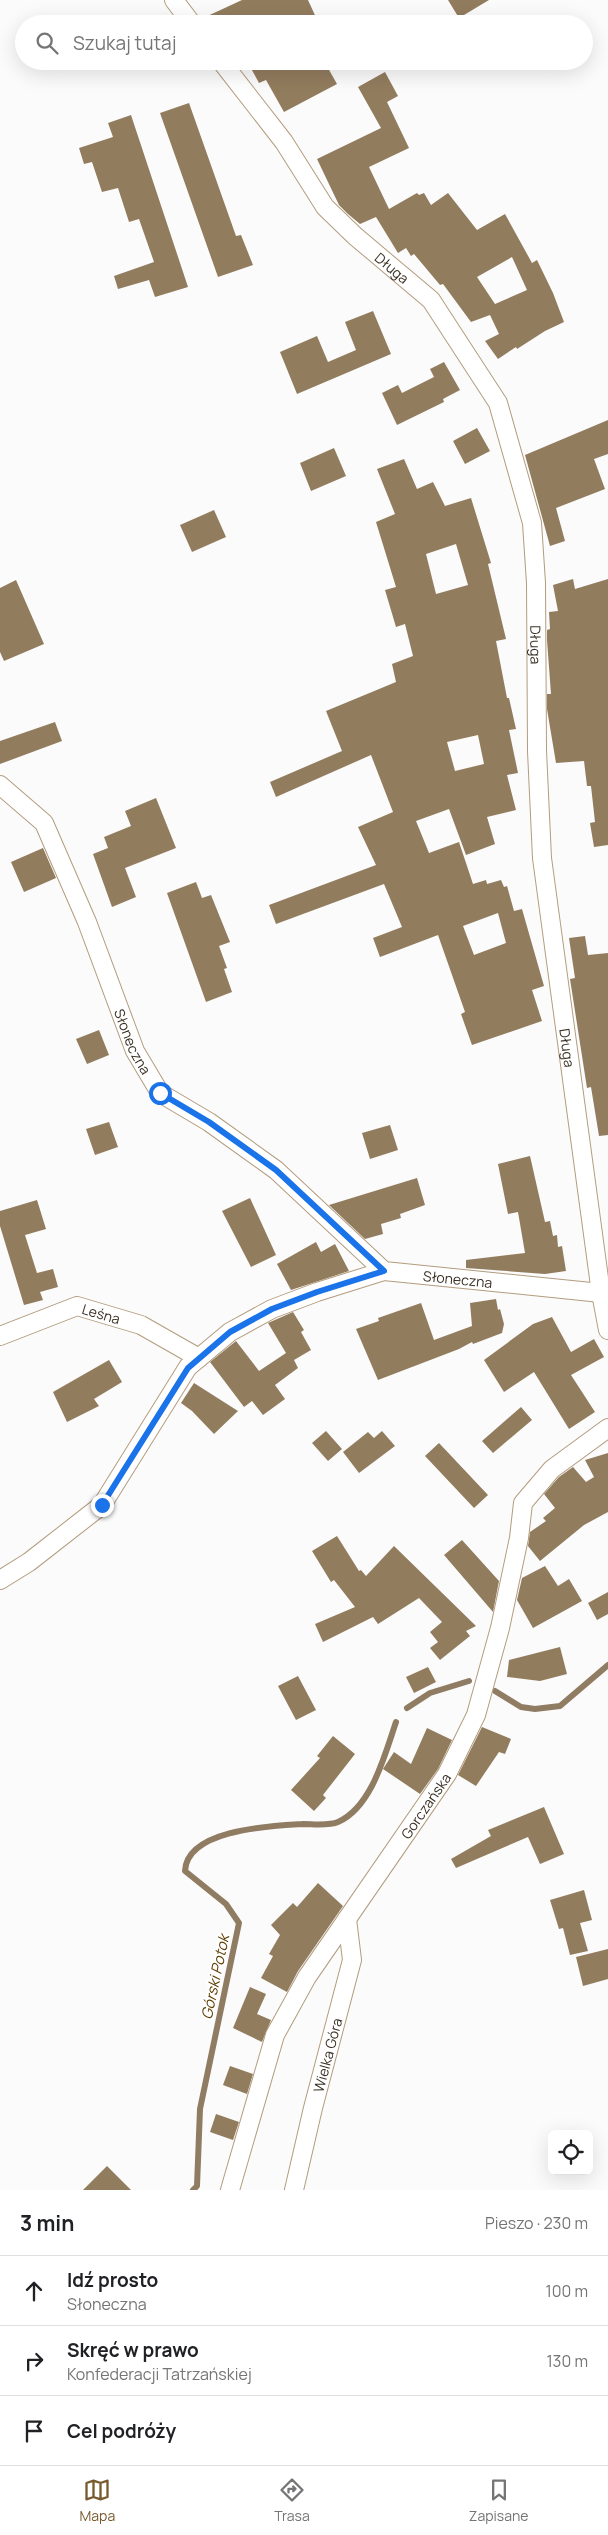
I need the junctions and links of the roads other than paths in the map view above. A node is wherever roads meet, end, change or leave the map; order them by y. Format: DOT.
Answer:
graph roads {
  1 [pos="174,0"];
  2 [pos="185,15"];
  3 [pos="229,70"];
  4 [pos="0,785"];
  5 [pos="384,1271"];
  6 [pos="601,1293"];
  7 [pos="608,1330"];
  8 [pos="0,1336"];
  9 [pos="199,1358"];
  10 [pos="608,1428"];
  11 [pos="0,1580"];
  12 [pos="348,1919"];
  13 [pos="230,2190"];
  14 [pos="294,2190"];
  1 -- 2 [label="street"];
  3 -- 6 [label="street, Długa"];
  4 -- 5 [label="street, Słoneczna"];
  5 -- 6 [label="street, Słoneczna"];
  5 -- 9 [label="street"];
  6 -- 7 [label="street, Długa"];
  8 -- 9 [label="street, Leśna"];
  9 -- 11 [label="street"];
  10 -- 12 [label="street, Gorczańska"];
  12 -- 13 [label="street, Gorczańska"];
  12 -- 14 [label="street, Wielka Góra"];
}
